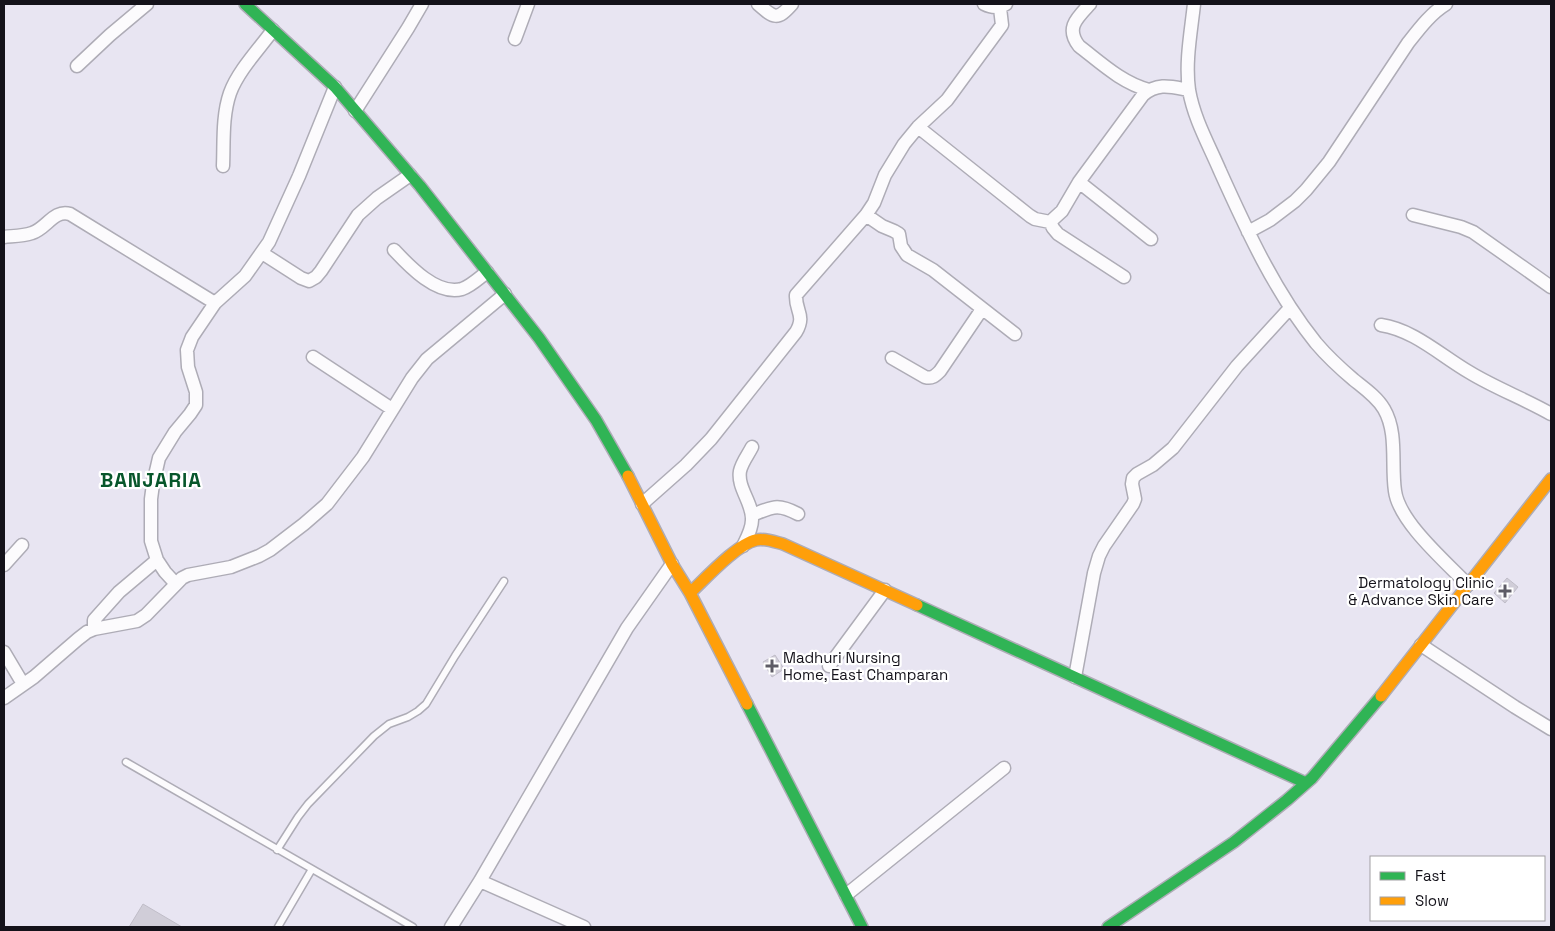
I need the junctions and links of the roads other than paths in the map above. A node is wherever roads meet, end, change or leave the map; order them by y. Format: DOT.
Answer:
graph roads {
  1 [pos="147,4"];
  2 [pos="245,4"];
  3 [pos="422,4"];
  4 [pos="528,4"];
  5 [pos="758,4"];
  6 [pos="792,4"];
  7 [pos="984,4"];
  8 [pos="1090,4"];
  9 [pos="1194,4"];
  10 [pos="1446,4"];
  11 [pos="1003,6"];
  12 [pos="273,30"];
  13 [pos="515,39"];
  14 [pos="77,66"];
  15 [pos="335,88"];
  16 [pos="1149,90"];
  17 [pos="1189,90"];
  18 [pos="355,111"];
  19 [pos="918,127"];
  20 [pos="223,166"];
  21 [pos="410,175"];
  22 [pos="1079,182"];
  23 [pos="1413,214"];
  24 [pos="866,215"];
  25 [pos="1050,222"];
  26 [pos="1248,232"];
  27 [pos="4,237"];
  28 [pos="1151,239"];
  29 [pos="394,250"];
  30 [pos="262,253"];
  31 [pos="487,272"];
  32 [pos="1124,277"];
  33 [pos="1551,287"];
  34 [pos="505,294"];
  35 [pos="215,303"];
  36 [pos="1290,308"];
  37 [pos="982,309"];
  38 [pos="1381,325"];
  39 [pos="1015,334"];
  40 [pos="313,357"];
  41 [pos="892,358"];
  42 [pos="392,410"];
  43 [pos="1551,414"];
  44 [pos="752,447"];
  45 [pos="1551,478"];
  46 [pos="642,504"];
  47 [pos="798,514"];
  48 [pos="752,515"];
  49 [pos="22,545"];
  50 [pos="743,546"];
  51 [pos="157,560"];
  52 [pos="672,564"];
  53 [pos="4,565"];
  54 [pos="504,581"];
  55 [pos="176,584"];
  56 [pos="1468,585"];
  57 [pos="885,590"];
  58 [pos="690,593"];
  59 [pos="94,629"];
  60 [pos="1420,645"];
  61 [pos="4,652"];
  62 [pos="829,666"];
  63 [pos="1075,677"];
  64 [pos="23,684"];
  65 [pos="4,698"];
  66 [pos="1551,729"];
  67 [pos="126,762"];
  68 [pos="1004,768"];
  69 [pos="1306,783"];
  70 [pos="276,850"];
  71 [pos="312,869"];
  72 [pos="480,881"];
  73 [pos="846,895"];
  74 [pos="278,927"];
  75 [pos="413,927"];
  76 [pos="452,927"];
  77 [pos="584,927"];
  78 [pos="862,927"];
  79 [pos="1108,927"];
  1 -- 14 [label="street"];
  2 -- 12 [label="street"];
  3 -- 18 [label="street"];
  4 -- 13 [label="street"];
  5 -- 6 [label="street"];
  7 -- 11 [label="street"];
  8 -- 16 [label="street"];
  9 -- 17 [label="street"];
  10 -- 26 [label="street"];
  11 -- 19 [label="street"];
  12 -- 15 [label="street"];
  12 -- 20 [label="street"];
  15 -- 18 [label="street"];
  15 -- 30 [label="street"];
  16 -- 17 [label="street"];
  16 -- 22 [label="street"];
  17 -- 26 [label="street"];
  18 -- 21 [label="street"];
  19 -- 24 [label="street"];
  19 -- 25 [label="street"];
  21 -- 30 [label="street"];
  21 -- 31 [label="street"];
  22 -- 25 [label="street"];
  22 -- 28 [label="street"];
  23 -- 33 [label="street"];
  24 -- 37 [label="street"];
  24 -- 46 [label="street"];
  25 -- 32 [label="street"];
  26 -- 36 [label="street"];
  27 -- 35 [label="street"];
  29 -- 31 [label="street"];
  30 -- 35 [label="street"];
  31 -- 34 [label="street"];
  34 -- 42 [label="street"];
  34 -- 46 [label="street"];
  35 -- 51 [label="street"];
  36 -- 56 [label="street"];
  36 -- 63 [label="street"];
  37 -- 39 [label="street"];
  37 -- 41 [label="street"];
  38 -- 43 [label="street"];
  40 -- 42 [label="street"];
  42 -- 55 [label="street"];
  44 -- 48 [label="street"];
  45 -- 56 [label="street"];
  46 -- 52 [label="street"];
  47 -- 48 [label="street"];
  48 -- 50 [label="street"];
  49 -- 53 [label="street"];
  50 -- 57 [label="street"];
  50 -- 58 [label="street"];
  51 -- 55 [label="street"];
  51 -- 59 [label="street"];
  52 -- 58 [label="street"];
  52 -- 72 [label="street"];
  54 -- 70 [label="lane"];
  55 -- 59 [label="street"];
  56 -- 60 [label="street"];
  57 -- 62 [label="street"];
  57 -- 63 [label="street"];
  58 -- 73 [label="street"];
  59 -- 64 [label="street"];
  60 -- 66 [label="street"];
  60 -- 69 [label="street"];
  61 -- 64 [label="street"];
  63 -- 69 [label="street"];
  64 -- 65 [label="street"];
  67 -- 70 [label="lane"];
  68 -- 73 [label="street"];
  69 -- 79 [label="street"];
  70 -- 71 [label="lane"];
  71 -- 74 [label="lane"];
  71 -- 75 [label="lane"];
  72 -- 76 [label="street"];
  72 -- 77 [label="street"];
  73 -- 78 [label="street"];
}
